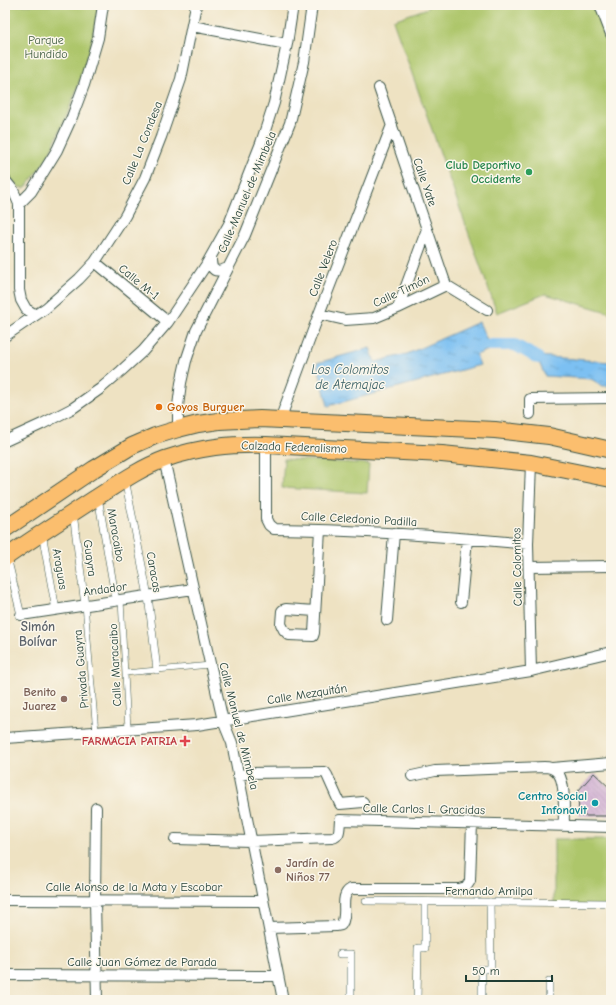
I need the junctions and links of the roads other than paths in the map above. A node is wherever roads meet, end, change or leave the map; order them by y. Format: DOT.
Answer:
graph roads {
  1 [pos="103,5"];
  2 [pos="196,5"];
  3 [pos="293,5"];
  4 [pos="312,5"];
  5 [pos="604,7"];
  6 [pos="192,26"];
  7 [pos="611,34"];
  8 [pos="287,44"];
  9 [pos="379,88"];
  10 [pos="392,125"];
  11 [pos="5,180"];
  12 [pos="19,204"];
  13 [pos="427,229"];
  14 [pos="211,257"];
  15 [pos="94,262"];
  16 [pos="228,268"];
  17 [pos="200,274"];
  18 [pos="446,285"];
  19 [pos="217,289"];
  20 [pos="398,308"];
  21 [pos="487,310"];
  22 [pos="319,314"];
  23 [pos="36,315"];
  24 [pos="168,322"];
  25 [pos="5,336"];
  26 [pos="611,398"];
  27 [pos="530,414"];
  28 [pos="280,420"];
  29 [pos="178,429"];
  30 [pos="5,441"];
  31 [pos="266,445"];
  32 [pos="611,450"];
  33 [pos="164,459"];
  34 [pos="531,463"];
  35 [pos="125,479"];
  36 [pos="611,479"];
  37 [pos="98,496"];
  38 [pos="73,513"];
  39 [pos="5,529"];
  40 [pos="320,530"];
  41 [pos="42,532"];
  42 [pos="394,533"];
  43 [pos="467,538"];
  44 [pos="528,544"];
  45 [pos="6,557"];
  46 [pos="611,566"];
  47 [pos="529,568"];
  48 [pos="193,589"];
  49 [pos="148,596"];
  50 [pos="119,600"];
  51 [pos="461,602"];
  52 [pos="85,605"];
  53 [pos="56,610"];
  54 [pos="315,611"];
  55 [pos="21,615"];
  56 [pos="387,620"];
  57 [pos="611,652"];
  58 [pos="210,665"];
  59 [pos="156,670"];
  60 [pos="531,671"];
  61 [pos="125,673"];
  62 [pos="223,721"];
  63 [pos="128,729"];
  64 [pos="96,732"];
  65 [pos="5,738"];
  66 [pos="611,763"];
  67 [pos="552,768"];
  68 [pos="238,776"];
  69 [pos="412,776"];
  70 [pos="363,802"];
  71 [pos="96,808"];
  72 [pos="472,823"];
  73 [pos="564,826"];
  74 [pos="611,827"];
  75 [pos="175,839"];
  76 [pos="251,841"];
  77 [pos="5,900"];
  78 [pos="95,900"];
  79 [pos="263,901"];
  80 [pos="366,901"];
  81 [pos="425,902"];
  82 [pos="490,902"];
  83 [pos="611,903"];
  84 [pos="269,928"];
  85 [pos="340,954"];
  86 [pos="5,975"];
  87 [pos="96,975"];
  88 [pos="278,976"];
  89 [pos="549,982"];
  90 [pos="97,1000"];
  91 [pos="282,1000"];
  92 [pos="352,1000"];
  93 [pos="417,1000"];
  94 [pos="482,1000"];
  95 [pos="549,1000"];
  1 -- 12 [label="street"];
  2 -- 6 [label="street, Calle La Condesa"];
  3 -- 8 [label="street, Calle Manuel de Mimbela"];
  4 -- 16 [label="street, Calle Manuel de Mimbela"];
  5 -- 7 [label="street"];
  6 -- 8 [label="street"];
  6 -- 15 [label="street, Calle La Condesa"];
  8 -- 14 [label="street, Calle Manuel de Mimbela"];
  9 -- 10 [label="street, Calle Yate"];
  10 -- 13 [label="street, Calle Yate"];
  10 -- 22 [label="street, Calle Velero"];
  11 -- 12 [label="street"];
  12 -- 23 [label="street"];
  13 -- 18 [label="street, Calle Yate"];
  13 -- 20 [label="street"];
  14 -- 16 [label="street"];
  14 -- 17 [label="street, Calle Manuel de Mimbela"];
  15 -- 23 [label="street, Calle La Condesa"];
  15 -- 24 [label="street, Calle M-1"];
  16 -- 19 [label="street, Calle Manuel de Mimbela"];
  17 -- 19 [label="street"];
  17 -- 24 [label="street, Calle Manuel de Mimbela"];
  18 -- 20 [label="street, Calle Timón"];
  18 -- 21 [label="street, Calle Timón"];
  19 -- 29 [label="street, Calle Manuel de Mimbela"];
  20 -- 22 [label="street, Calle Timón"];
  22 -- 28 [label="street, Calle Velero"];
  23 -- 25 [label="street, Calle La Condesa"];
  24 -- 30 [label="street, Calle Manuel de Mimbela"];
  26 -- 27 [label="street"];
  28 -- 29 [label="main road"];
  28 -- 32 [label="main road"];
  29 -- 39 [label="main road"];
  31 -- 33 [label="main road, Calzada Federalismo"];
  31 -- 34 [label="main road, Calzada Federalismo"];
  31 -- 40 [label="street, Calle Celedonio Padilla"];
  33 -- 35 [label="main road, Calzada Federalismo"];
  33 -- 48 [label="street, Calle Manuel de Mimbela"];
  34 -- 36 [label="main road, Calzada Federalismo"];
  34 -- 44 [label="street, Calle Colomitos"];
  35 -- 37 [label="main road, Calzada Federalismo"];
  35 -- 49 [label="street, Caracas"];
  37 -- 38 [label="main road, Calzada Federalismo"];
  37 -- 50 [label="street, Maracaibo"];
  38 -- 41 [label="main road, Calzada Federalismo"];
  38 -- 52 [label="street, Guayra"];
  40 -- 42 [label="street, Calle Celedonio Padilla"];
  40 -- 54 [label="street"];
  41 -- 45 [label="main road, Calzada Federalismo"];
  41 -- 53 [label="street, Araguas"];
  42 -- 43 [label="street, Calle Celedonio Padilla"];
  42 -- 56 [label="street"];
  43 -- 44 [label="street, Calle Celedonio Padilla"];
  43 -- 51 [label="street"];
  44 -- 47 [label="street, Calle Colomitos"];
  45 -- 55 [label="street"];
  46 -- 47 [label="street"];
  47 -- 60 [label="street, Calle Colomitos"];
  48 -- 49 [label="street, Andador"];
  48 -- 58 [label="street, Calle Manuel de Mimbela"];
  49 -- 50 [label="street, Andador"];
  49 -- 59 [label="street, Caracas"];
  50 -- 52 [label="street, Andador"];
  50 -- 61 [label="lane, Calle Maracaibo"];
  52 -- 53 [label="street, Andador"];
  52 -- 64 [label="lane, Privada Guayra"];
  53 -- 55 [label="street, Andador"];
  57 -- 60 [label="street, Calle Mezquitán"];
  58 -- 59 [label="lane"];
  58 -- 62 [label="street, Calle Manuel de Mimbela"];
  59 -- 61 [label="lane"];
  60 -- 62 [label="street, Calle Mezquitán"];
  61 -- 63 [label="lane, Calle Maracaibo"];
  62 -- 63 [label="street, Calle Mezquitán"];
  62 -- 68 [label="street, Calle Manuel de Mimbela"];
  63 -- 64 [label="street, Calle Mezquitán"];
  64 -- 65 [label="street, Calle Mezquitán"];
  66 -- 67 [label="street"];
  67 -- 69 [label="street"];
  67 -- 73 [label="street"];
  68 -- 70 [label="street"];
  68 -- 76 [label="street, Calle Manuel de Mimbela"];
  71 -- 78 [label="street"];
  72 -- 73 [label="street, Calle Carlos L. Gracidas"];
  72 -- 76 [label="street, Calle Carlos L. Gracidas"];
  72 -- 84 [label="street"];
  73 -- 74 [label="street, Calle Carlos L. Gracidas"];
  75 -- 76 [label="street"];
  76 -- 79 [label="street, Calle Manuel de Mimbela"];
  77 -- 78 [label="street, Calle Alonso de la Mota y Escobar"];
  78 -- 79 [label="street, Calle Alonso de la Mota y Escobar"];
  78 -- 87 [label="street"];
  79 -- 84 [label="street, Calle Manuel de Mimbela"];
  80 -- 81 [label="street, Fernando Amilpa"];
  81 -- 82 [label="street, Fernando Amilpa"];
  81 -- 93 [label="street"];
  82 -- 83 [label="street, Fernando Amilpa"];
  82 -- 94 [label="street"];
  84 -- 88 [label="street, Calle Manuel de Mimbela"];
  85 -- 92 [label="street"];
  86 -- 87 [label="street, Calle Juan Gómez de Parada"];
  87 -- 88 [label="street, Calle Juan Gómez de Parada"];
  87 -- 90 [label="street"];
  88 -- 91 [label="street, Calle Manuel de Mimbela"];
  89 -- 95 [label="street"];
}
